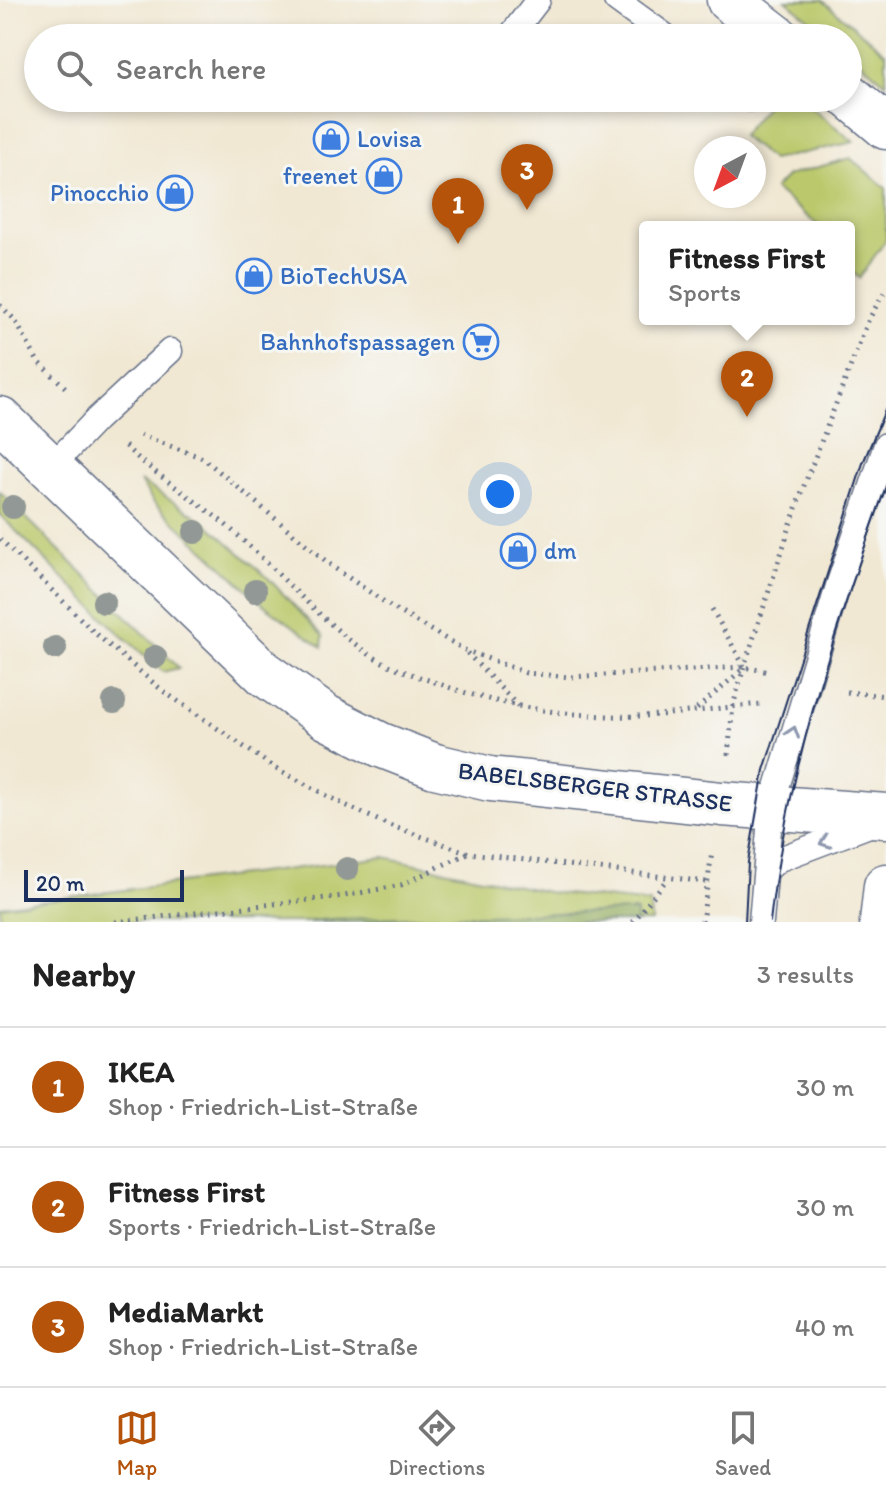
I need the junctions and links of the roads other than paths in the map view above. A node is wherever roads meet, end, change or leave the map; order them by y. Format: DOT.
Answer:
graph roads {
  1 [pos="538,0"];
  2 [pos="729,0"];
  3 [pos="627,3"];
  4 [pos="520,24"];
  5 [pos="652,24"];
  6 [pos="760,24"];
  7 [pos="862,107"];
  8 [pos="886,127"];
  9 [pos="170,351"];
  10 [pos="0,419"];
  11 [pos="886,445"];
  12 [pos="50,468"];
  13 [pos="771,807"];
  14 [pos="886,818"];
  15 [pos="767,870"];
  16 [pos="886,886"];
  17 [pos="761,922"];
  18 [pos="882,922"];
  1 -- 4 [label="lane"];
  2 -- 6 [label="street"];
  3 -- 5 [label="lane"];
  7 -- 8 [label="street"];
  9 -- 12 [label="lane"];
  10 -- 12 [label="street, BABELSBERGER STRASSE"];
  13 -- 11 [label="lane, one-way"];
  12 -- 13 [label="street, BABELSBERGER STRASSE"];
  13 -- 14 [label="street, BABELSBERGER STRASSE"];
  13 -- 15 [label="lane"];
  14 -- 15 [label="lane, one-way"];
  15 -- 17 [label="lane"];
  16 -- 18 [label="street"];
}
